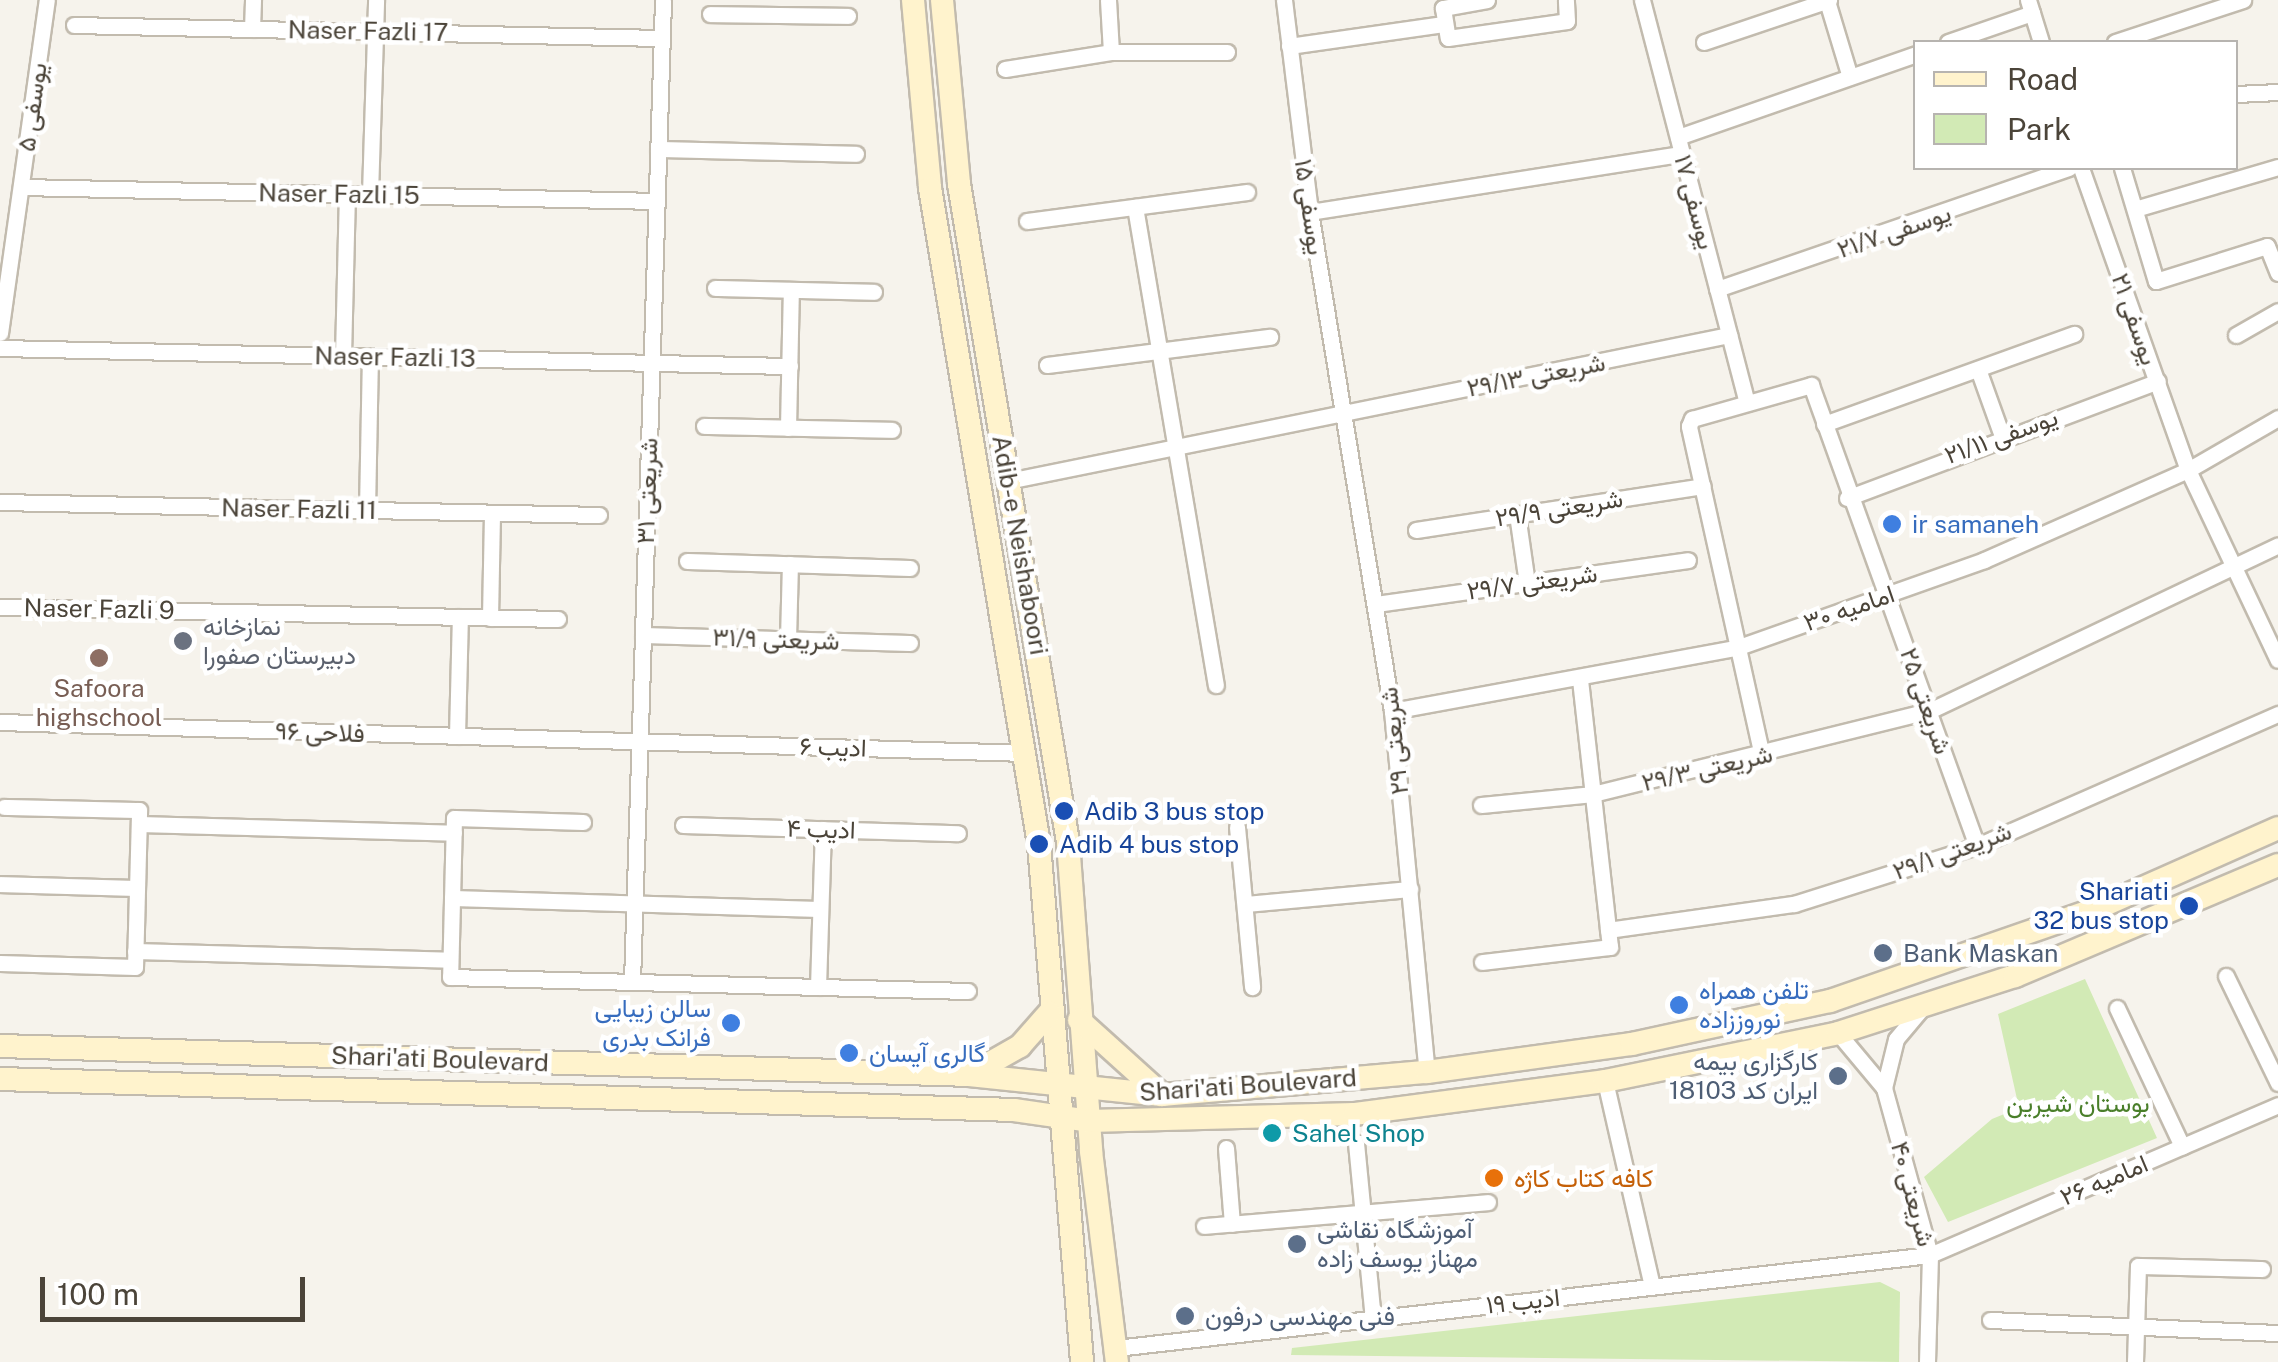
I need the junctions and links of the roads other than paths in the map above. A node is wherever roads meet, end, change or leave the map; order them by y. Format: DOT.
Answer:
graph roads {
  1 [pos="47,0"];
  2 [pos="253,0"];
  3 [pos="376,0"];
  4 [pos="662,0"];
  5 [pos="913,0"];
  6 [pos="942,0"];
  7 [pos="1108,0"];
  8 [pos="1284,0"];
  9 [pos="1488,0"];
  10 [pos="1566,0"];
  11 [pos="1642,0"];
  12 [pos="1828,0"];
  13 [pos="2243,0"];
  14 [pos="2030,6"];
  15 [pos="758,7"];
  16 [pos="710,14"];
  17 [pos="848,16"];
  18 [pos="1443,24"];
  19 [pos="74,25"];
  20 [pos="252,28"];
  21 [pos="374,31"];
  22 [pos="662,38"];
  23 [pos="1953,40"];
  24 [pos="2040,40"];
  25 [pos="2121,40"];
  26 [pos="1704,42"];
  27 [pos="1289,46"];
  28 [pos="1111,52"];
  29 [pos="1227,52"];
  30 [pos="1913,55"];
  31 [pos="1006,68"];
  32 [pos="1850,77"];
  33 [pos="2278,92"];
  34 [pos="2238,94"];
  35 [pos="1678,137"];
  36 [pos="658,149"];
  37 [pos="856,154"];
  38 [pos="1682,154"];
  39 [pos="2278,167"];
  40 [pos="2063,170"];
  41 [pos="2082,170"];
  42 [pos="2123,170"];
  43 [pos="959,184"];
  44 [pos="21,187"];
  45 [pos="930,188"];
  46 [pos="1248,192"];
  47 [pos="347,194"];
  48 [pos="370,194"];
  49 [pos="656,201"];
  50 [pos="1135,207"];
  51 [pos="2135,209"];
  52 [pos="1310,212"];
  53 [pos="1026,222"];
  54 [pos="2274,255"];
  55 [pos="5,268"];
  56 [pos="2278,273"];
  57 [pos="2156,281"];
  58 [pos="715,288"];
  59 [pos="1717,289"];
  60 [pos="792,290"];
  61 [pos="874,292"];
  62 [pos="2126,292"];
  63 [pos="2278,311"];
  64 [pos="0,333"];
  65 [pos="2074,334"];
  66 [pos="1729,335"];
  67 [pos="1270,336"];
  68 [pos="2236,336"];
  69 [pos="0,348"];
  70 [pos="1162,354"];
  71 [pos="343,356"];
  72 [pos="370,356"];
  73 [pos="651,363"];
  74 [pos="790,366"];
  75 [pos="1047,366"];
  76 [pos="1978,369"];
  77 [pos="2158,381"];
  78 [pos="1747,403"];
  79 [pos="1342,412"];
  80 [pos="2278,418"];
  81 [pos="1824,424"];
  82 [pos="704,426"];
  83 [pos="788,428"];
  84 [pos="892,430"];
  85 [pos="2002,436"];
  86 [pos="1173,443"];
  87 [pos="2188,470"];
  88 [pos="1008,481"];
  89 [pos="1703,486"];
  90 [pos="1847,498"];
  91 [pos="0,502"];
  92 [pos="366,510"];
  93 [pos="492,513"];
  94 [pos="1516,514"];
  95 [pos="599,515"];
  96 [pos="1416,530"];
  97 [pos="2278,545"];
  98 [pos="1688,560"];
  99 [pos="687,561"];
  100 [pos="790,564"];
  101 [pos="910,568"];
  102 [pos="2235,569"];
  103 [pos="1526,583"];
  104 [pos="1888,595"];
  105 [pos="1376,604"];
  106 [pos="0,607"];
  107 [pos="460,617"];
  108 [pos="490,618"];
  109 [pos="558,619"];
  110 [pos="643,635"];
  111 [pos="788,639"];
  112 [pos="910,643"];
  113 [pos="1736,648"];
  114 [pos="2278,660"];
  115 [pos="1580,680"];
  116 [pos="1216,686"];
  117 [pos="1392,711"];
  118 [pos="1929,711"];
  119 [pos="2278,714"];
  120 [pos="0,722"];
  121 [pos="457,736"];
  122 [pos="640,741"];
  123 [pos="1026,753"];
  124 [pos="1762,756"];
  125 [pos="1593,794"];
  126 [pos="4,806"];
  127 [pos="1481,806"];
  128 [pos="139,817"];
  129 [pos="583,822"];
  130 [pos="683,825"];
  131 [pos="454,826"];
  132 [pos="1238,828"];
  133 [pos="2278,828"];
  134 [pos="822,829"];
  135 [pos="958,833"];
  136 [pos="1976,846"];
  137 [pos="2278,865"];
  138 [pos="0,884"];
  139 [pos="137,888"];
  140 [pos="1410,888"];
  141 [pos="452,898"];
  142 [pos="634,904"];
  143 [pos="1244,904"];
  144 [pos="820,909"];
  145 [pos="1609,938"];
  146 [pos="135,959"];
  147 [pos="1482,962"];
  148 [pos="0,963"];
  149 [pos="450,968"];
  150 [pos="2226,976"];
  151 [pos="632,982"];
  152 [pos="818,987"];
  153 [pos="1252,987"];
  154 [pos="968,992"];
  155 [pos="1922,1008"];
  156 [pos="2117,1008"];
  157 [pos="1049,1012"];
  158 [pos="1079,1020"];
  159 [pos="1838,1033"];
  160 [pos="0,1046"];
  161 [pos="1427,1072"];
  162 [pos="969,1075"];
  163 [pos="0,1079"];
  164 [pos="1606,1082"];
  165 [pos="2278,1083"];
  166 [pos="1056,1088"];
  167 [pos="1884,1088"];
  168 [pos="1086,1092"];
  169 [pos="1162,1096"];
  170 [pos="2278,1104"];
  171 [pos="1057,1118"];
  172 [pos="1089,1121"];
  173 [pos="1356,1144"];
  174 [pos="2182,1146"];
  175 [pos="1226,1148"];
  176 [pos="1488,1202"];
  177 [pos="1361,1212"];
  178 [pos="1232,1224"];
  179 [pos="1204,1226"];
  180 [pos="1930,1255"];
  181 [pos="2262,1270"];
  182 [pos="1652,1286"];
  183 [pos="1373,1318"];
  184 [pos="1990,1320"];
  185 [pos="2136,1326"];
  186 [pos="2278,1332"];
  187 [pos="1117,1355"];
  188 [pos="1082,1362"];
  189 [pos="1927,1362"];
  190 [pos="2135,1362"];
  1 -- 44 [label="street, یوسفی ۵"];
  2 -- 20 [label="street"];
  3 -- 21 [label="street"];
  4 -- 22 [label="street, شریعتی ۳۱"];
  5 -- 45 [label="main road, Adib-e Neishaboori"];
  6 -- 43 [label="main road, Adib-e Neishaboori"];
  7 -- 28 [label="street"];
  8 -- 27 [label="street, یوسفی ۱۵"];
  9 -- 18 [label="street"];
  10 -- 18 [label="street"];
  11 -- 35 [label="street, یوسفی ۱۷"];
  12 -- 26 [label="street"];
  12 -- 32 [label="street"];
  13 -- 25 [label="street"];
  14 -- 23 [label="street"];
  14 -- 24 [label="street"];
  15 -- 16 [label="street"];
  15 -- 17 [label="street"];
  18 -- 27 [label="street"];
  19 -- 20 [label="street, Naser Fazli 17"];
  20 -- 21 [label="street, Naser Fazli 17"];
  21 -- 22 [label="street, Naser Fazli 17"];
  21 -- 48 [label="street"];
  22 -- 36 [label="street, شریعتی ۳۱"];
  27 -- 52 [label="street, یوسفی ۱۵"];
  28 -- 29 [label="street"];
  28 -- 31 [label="street"];
  30 -- 32 [label="street"];
  32 -- 35 [label="street"];
  33 -- 34 [label="street"];
  35 -- 38 [label="street, یوسفی ۱۷"];
  36 -- 37 [label="street"];
  36 -- 49 [label="street, شریعتی ۳۱"];
  38 -- 52 [label="street"];
  38 -- 59 [label="street, یوسفی ۱۷"];
  39 -- 51 [label="street"];
  40 -- 59 [label="street, یوسفی ۲۱/۷"];
  41 -- 62 [label="street, یوسفی ۲۱"];
  42 -- 51 [label="street"];
  43 -- 45 [label="main road"];
  43 -- 88 [label="main road, Adib-e Neishaboori"];
  44 -- 47 [label="street, Naser Fazli 15"];
  44 -- 55 [label="street, یوسفی ۵"];
  45 -- 123 [label="main road, Adib-e Neishaboori"];
  46 -- 50 [label="street"];
  47 -- 48 [label="street, Naser Fazli 15"];
  47 -- 71 [label="street"];
  48 -- 49 [label="street, Naser Fazli 15"];
  49 -- 73 [label="street, شریعتی ۳۱"];
  50 -- 53 [label="street"];
  50 -- 70 [label="street"];
  51 -- 57 [label="street"];
  52 -- 79 [label="street, یوسفی ۱۵"];
  54 -- 56 [label="street"];
  54 -- 57 [label="street"];
  55 -- 64 [label="street, یوسفی ۵"];
  57 -- 62 [label="street"];
  58 -- 60 [label="street"];
  59 -- 66 [label="street, یوسفی ۱۷"];
  60 -- 61 [label="street"];
  60 -- 74 [label="street"];
  62 -- 77 [label="street, یوسفی ۲۱"];
  63 -- 68 [label="street"];
  65 -- 76 [label="street"];
  66 -- 78 [label="street, یوسفی ۱۷"];
  66 -- 79 [label="street, شریعتی ۲۹/۱۳"];
  67 -- 70 [label="street"];
  69 -- 71 [label="street, Naser Fazli 13"];
  70 -- 75 [label="street"];
  70 -- 86 [label="street"];
  71 -- 72 [label="street, Naser Fazli 13"];
  72 -- 73 [label="street, Naser Fazli 13"];
  72 -- 92 [label="street"];
  73 -- 74 [label="street, Naser Fazli 13"];
  73 -- 110 [label="street, شریعتی ۳۱"];
  74 -- 83 [label="street"];
  76 -- 81 [label="street"];
  76 -- 85 [label="street"];
  77 -- 85 [label="street, یوسفی ۲۱/۱۱"];
  77 -- 87 [label="street, یوسفی ۲۱"];
  78 -- 81 [label="street, شریعتی ۲۵"];
  78 -- 89 [label="street"];
  79 -- 86 [label="street, شریعتی ۲۹/۱۳"];
  79 -- 105 [label="street, شریعتی ۲۹"];
  80 -- 87 [label="street, امامیه ۳۰"];
  81 -- 90 [label="street, شریعتی ۲۵"];
  82 -- 83 [label="street"];
  83 -- 84 [label="street"];
  85 -- 90 [label="street, یوسفی ۲۱/۱۱"];
  86 -- 88 [label="street, شریعتی ۲۹/۱۳"];
  86 -- 116 [label="street"];
  87 -- 102 [label="street, یوسفی ۲۱"];
  87 -- 104 [label="street, امامیه ۳۰"];
  88 -- 158 [label="main road, Adib-e Neishaboori"];
  89 -- 94 [label="street, شریعتی ۲۹/۹"];
  89 -- 113 [label="street"];
  90 -- 104 [label="street, شریعتی ۲۵"];
  91 -- 92 [label="street, Naser Fazli 11"];
  92 -- 93 [label="street, Naser Fazli 11"];
  93 -- 95 [label="street, Naser Fazli 11"];
  93 -- 108 [label="street"];
  94 -- 96 [label="street, شریعتی ۲۹/۹"];
  94 -- 103 [label="street"];
  97 -- 102 [label="street, شریعتی ۲۹/۳"];
  98 -- 103 [label="street, شریعتی ۲۹/۷"];
  99 -- 100 [label="street"];
  100 -- 101 [label="street"];
  100 -- 111 [label="street"];
  102 -- 114 [label="street, یوسفی ۲۱"];
  102 -- 118 [label="street, شریعتی ۲۹/۳"];
  103 -- 105 [label="street, شریعتی ۲۹/۷"];
  104 -- 113 [label="street, امامیه ۳۰"];
  104 -- 118 [label="street, شریعتی ۲۵"];
  105 -- 117 [label="street, شریعتی ۲۹"];
  106 -- 107 [label="street, Naser Fazli 9"];
  107 -- 108 [label="street, Naser Fazli 9"];
  107 -- 121 [label="street"];
  108 -- 109 [label="street, Naser Fazli 9"];
  110 -- 111 [label="street, شریعتی ۳۱/۹"];
  110 -- 122 [label="street, شریعتی ۳۱"];
  111 -- 112 [label="street, شریعتی ۳۱/۹"];
  113 -- 115 [label="street, امامیه ۳۰"];
  113 -- 124 [label="street"];
  115 -- 117 [label="street, امامیه ۳۰"];
  115 -- 125 [label="street"];
  117 -- 140 [label="street, شریعتی ۲۹"];
  118 -- 124 [label="street, شریعتی ۲۹/۳"];
  118 -- 136 [label="street, شریعتی ۲۵"];
  119 -- 136 [label="street, شریعتی ۲۹/۱"];
  120 -- 121 [label="street, فلاحی ۹۶"];
  121 -- 122 [label="street, فلاحی ۹۶"];
  122 -- 123 [label="street, ادیب ۶"];
  122 -- 142 [label="street, شریعتی ۳۱"];
  123 -- 157 [label="main road, Adib-e Neishaboori"];
  124 -- 125 [label="street, شریعتی ۲۹/۳"];
  125 -- 127 [label="street, شریعتی ۲۹/۳"];
  125 -- 145 [label="street"];
  126 -- 128 [label="street"];
  128 -- 131 [label="street"];
  128 -- 139 [label="street"];
  129 -- 131 [label="street"];
  130 -- 134 [label="street, ادیب ۴"];
  131 -- 141 [label="street"];
  132 -- 143 [label="street"];
  133 -- 161 [label="main road, Shari'ati Boulevard"];
  134 -- 135 [label="street, ادیب ۴"];
  134 -- 144 [label="street"];
  136 -- 145 [label="street, شریعتی ۲۹/۱"];
  137 -- 155 [label="main road, Shari'ati Boulevard"];
  138 -- 139 [label="street"];
  139 -- 146 [label="street"];
  140 -- 143 [label="street"];
  140 -- 161 [label="street, شریعتی ۲۹"];
  141 -- 142 [label="street"];
  141 -- 149 [label="street"];
  142 -- 144 [label="street"];
  142 -- 151 [label="street, شریعتی ۳۱"];
  143 -- 153 [label="street"];
  144 -- 152 [label="street"];
  145 -- 147 [label="street, شریعتی ۲۹/۱"];
  146 -- 148 [label="street"];
  146 -- 149 [label="street"];
  149 -- 151 [label="street"];
  150 -- 165 [label="street"];
  151 -- 152 [label="street"];
  152 -- 154 [label="street"];
  155 -- 159 [label="main road, Shari'ati Boulevard"];
  155 -- 167 [label="street, شریعتی ۴۰"];
  156 -- 174 [label="street"];
  157 -- 162 [label="main road"];
  157 -- 166 [label="main road, Adib-e Neishaboori"];
  158 -- 168 [label="main road, Adib-e Neishaboori"];
  158 -- 169 [label="main road"];
  159 -- 164 [label="main road, Shari'ati Boulevard"];
  159 -- 167 [label="street, شریعتی ۴۰"];
  160 -- 162 [label="main road, Shari'ati Boulevard"];
  161 -- 169 [label="main road, Shari'ati Boulevard"];
  162 -- 166 [label="main road, Shari'ati Boulevard"];
  163 -- 171 [label="main road, Shari'ati Boulevard"];
  164 -- 172 [label="main road, Shari'ati Boulevard"];
  164 -- 182 [label="street"];
  166 -- 168 [label="main road, Shari'ati Boulevard"];
  166 -- 171 [label="main road, Adib-e Neishaboori"];
  167 -- 180 [label="street, شریعتی ۴۰"];
  168 -- 169 [label="main road, Shari'ati Boulevard"];
  168 -- 172 [label="main road, Adib-e Neishaboori"];
  170 -- 174 [label="street, امامیه ۲۶"];
  171 -- 172 [label="main road, Shari'ati Boulevard"];
  171 -- 188 [label="main road, Adib-e Neishaboori"];
  172 -- 187 [label="main road, Adib-e Neishaboori"];
  173 -- 177 [label="street"];
  174 -- 180 [label="street, امامیه ۲۶"];
  175 -- 178 [label="street"];
  176 -- 177 [label="street"];
  177 -- 178 [label="street"];
  177 -- 183 [label="street"];
  178 -- 179 [label="street"];
  180 -- 182 [label="street, ادیب ۱۹"];
  180 -- 189 [label="street, شریعتی ۴۰"];
  181 -- 185 [label="street"];
  182 -- 183 [label="street, ادیب ۱۹"];
  183 -- 187 [label="street, ادیب ۱۹"];
  184 -- 185 [label="street"];
  185 -- 186 [label="street"];
  185 -- 190 [label="street"];
}
